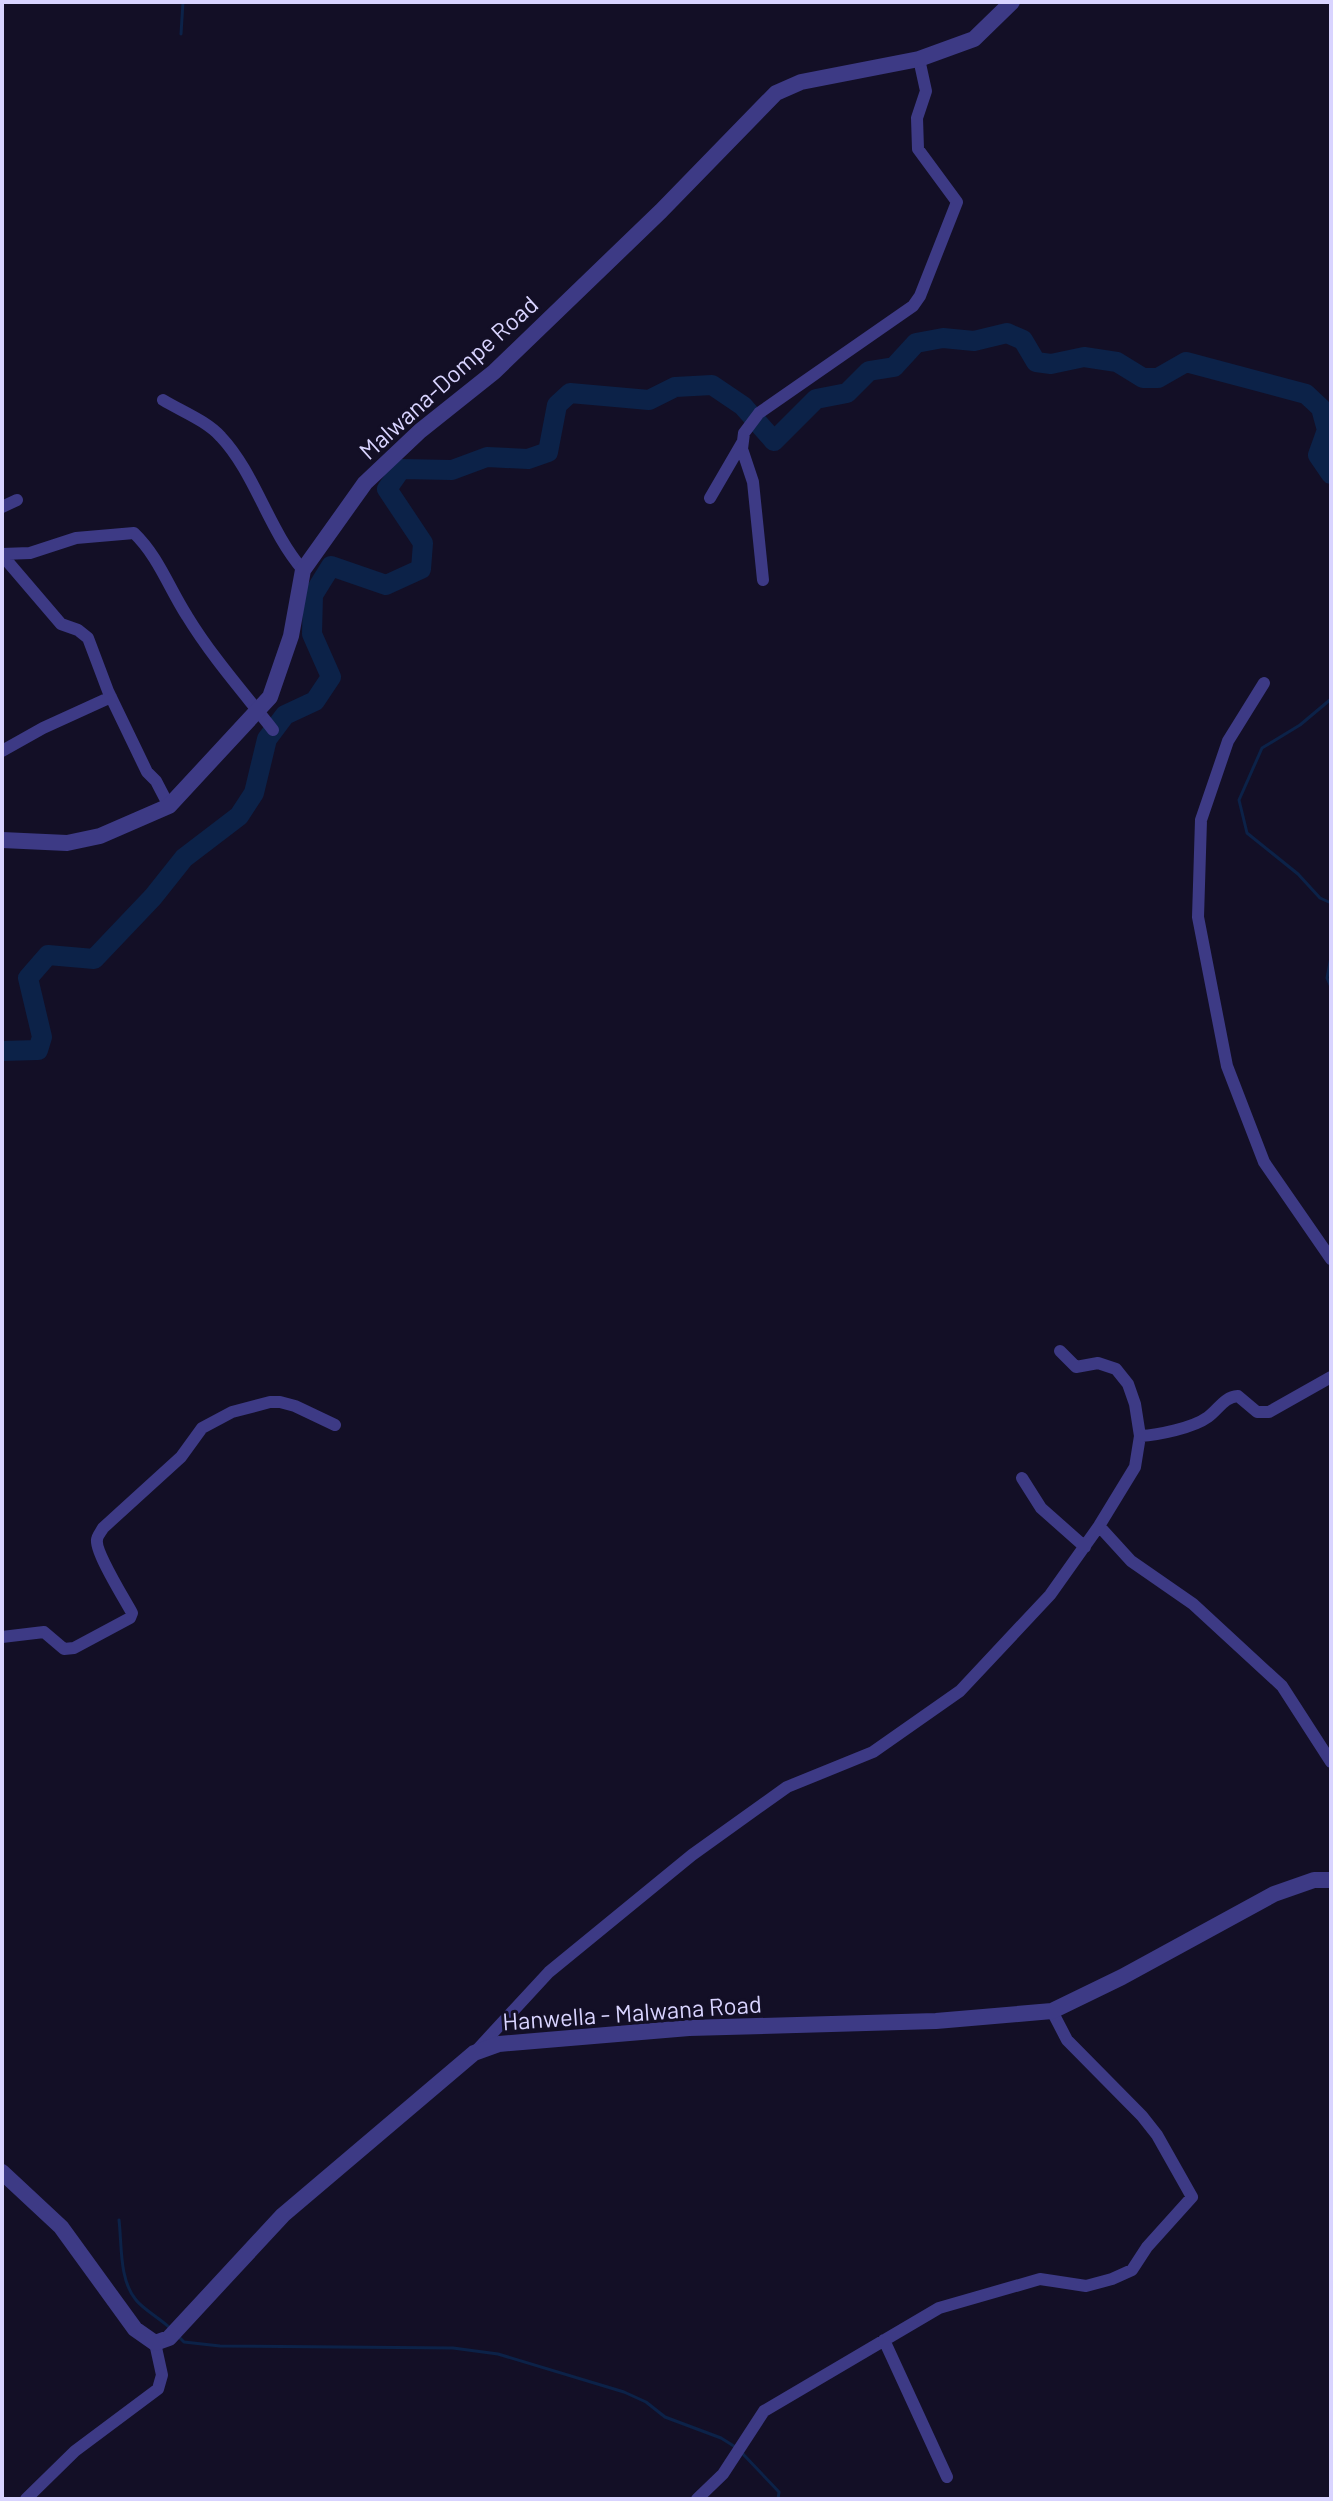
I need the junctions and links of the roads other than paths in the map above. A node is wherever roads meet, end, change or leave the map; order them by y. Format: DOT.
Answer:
graph roads {
  1 [pos="1012,2"];
  2 [pos="919,59"];
  3 [pos="163,400"];
  4 [pos="743,440"];
  5 [pos="710,498"];
  6 [pos="17,500"];
  7 [pos="2,507"];
  8 [pos="2,554"];
  9 [pos="303,570"];
  10 [pos="763,580"];
  11 [pos="1264,683"];
  12 [pos="111,697"];
  13 [pos="258,710"];
  14 [pos="273,730"];
  15 [pos="2,751"];
  16 [pos="169,806"];
  17 [pos="2,840"];
  18 [pos="1331,1259"];
  19 [pos="1060,1351"];
  20 [pos="1331,1377"];
  21 [pos="335,1425"];
  22 [pos="1140,1436"];
  23 [pos="1022,1478"];
  24 [pos="1099,1526"];
  25 [pos="1085,1547"];
  26 [pos="2,1637"];
  27 [pos="1331,1762"];
  28 [pos="1331,1880"];
  29 [pos="1052,2011"];
  30 [pos="474,2053"];
  31 [pos="2,2172"];
  32 [pos="162,2340"];
  33 [pos="884,2340"];
  34 [pos="947,2477"];
  35 [pos="26,2499"];
  36 [pos="697,2499"];
  1 -- 2 [label="street, Malwana-Dompe Road"];
  2 -- 4 [label="street"];
  2 -- 9 [label="street, Malwana-Dompe Road"];
  3 -- 9 [label="street"];
  4 -- 5 [label="street"];
  4 -- 10 [label="street"];
  6 -- 7 [label="street"];
  8 -- 12 [label="street"];
  8 -- 13 [label="street"];
  9 -- 13 [label="street, Malwana-Dompe Road"];
  11 -- 18 [label="street"];
  12 -- 15 [label="street"];
  12 -- 16 [label="street"];
  13 -- 14 [label="street"];
  13 -- 16 [label="street, Malwana-Dompe Road"];
  16 -- 17 [label="street, Malwana-Dompe Road"];
  19 -- 22 [label="street"];
  20 -- 22 [label="street"];
  21 -- 26 [label="street"];
  22 -- 24 [label="street"];
  23 -- 25 [label="street"];
  24 -- 25 [label="street"];
  24 -- 27 [label="street"];
  25 -- 30 [label="street"];
  28 -- 29 [label="street, Hanwella - Malwana Road"];
  29 -- 30 [label="street, Hanwella - Malwana Road"];
  29 -- 33 [label="street"];
  30 -- 32 [label="street, Hanwella - Malwana Road"];
  31 -- 32 [label="street"];
  32 -- 35 [label="street"];
  33 -- 34 [label="street"];
  33 -- 36 [label="street"];
}
